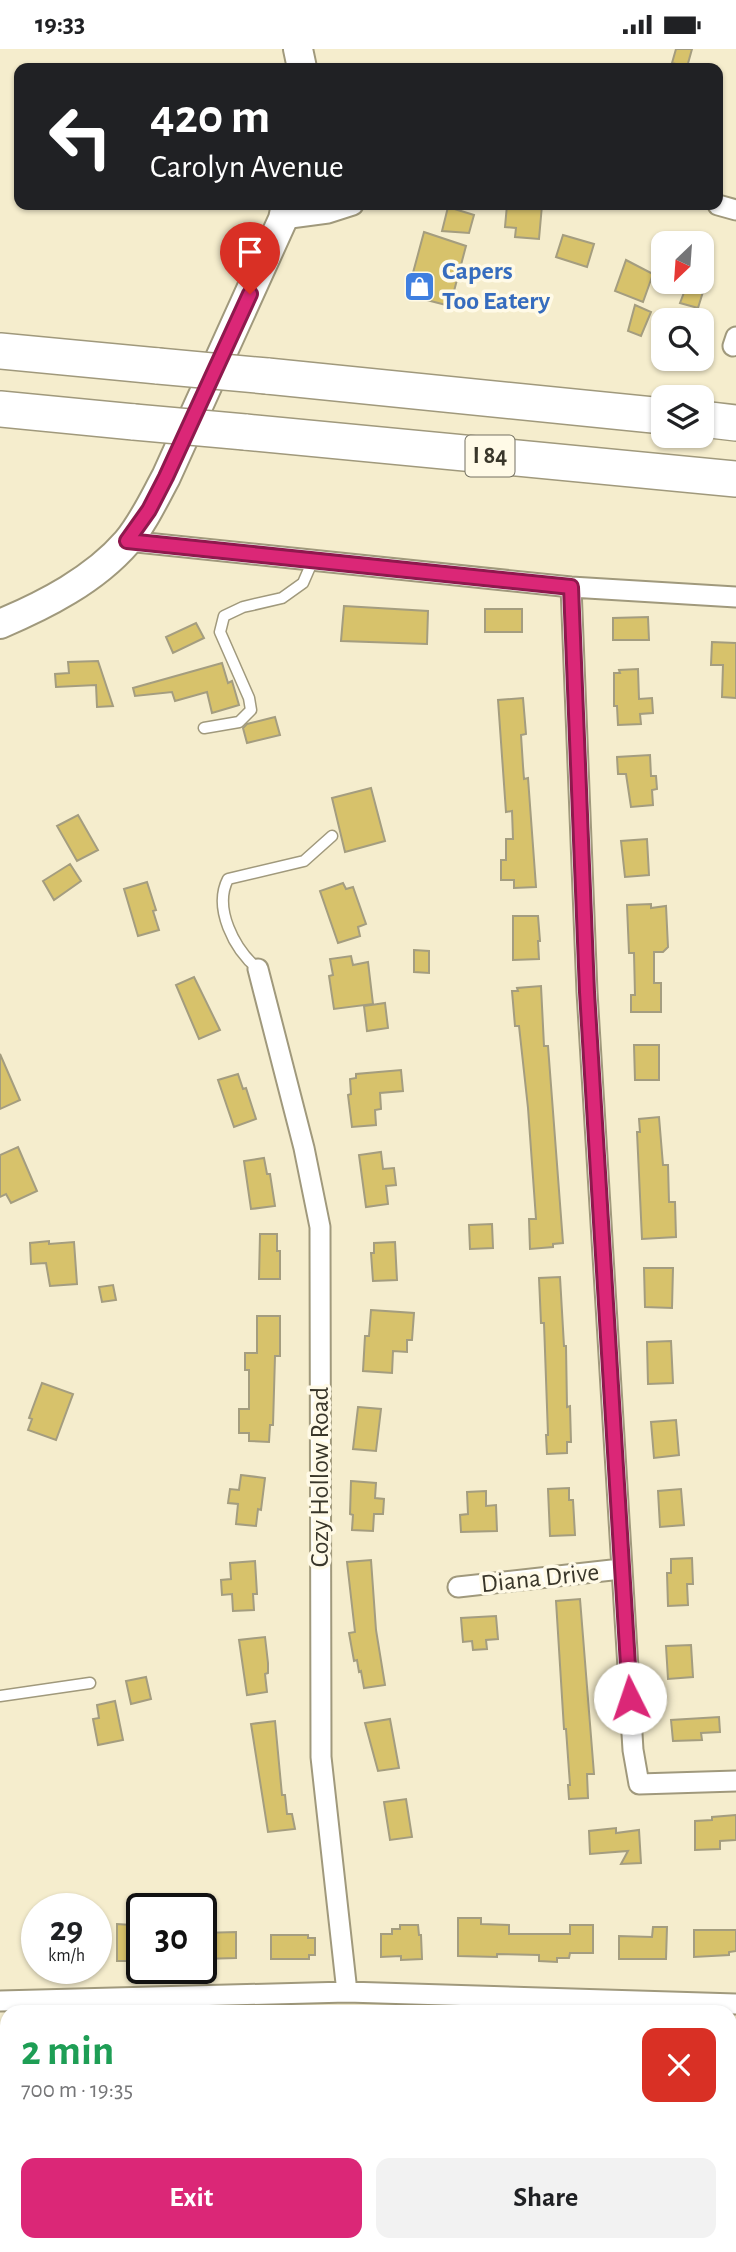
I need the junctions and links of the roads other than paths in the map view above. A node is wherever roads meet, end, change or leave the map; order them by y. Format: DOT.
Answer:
graph roads {
  1 [pos="337,210"];
  2 [pos="285,212"];
  3 [pos="0,351"];
  4 [pos="0,409"];
  5 [pos="651,415"];
  6 [pos="714,420"];
  7 [pos="736,423"];
  8 [pos="736,479"];
  9 [pos="127,541"];
  10 [pos="313,560"];
  11 [pos="571,587"];
  12 [pos="736,597"];
  13 [pos="0,624"];
  14 [pos="204,728"];
  15 [pos="332,836"];
  16 [pos="258,969"];
  17 [pos="621,1569"];
  18 [pos="458,1587"];
  19 [pos="90,1683"];
  20 [pos="0,1696"];
  21 [pos="736,1781"];
  22 [pos="347,1992"];
  23 [pos="0,2001"];
  24 [pos="621,2005"];
  1 -- 2 [label="street"];
  2 -- 9 [label="main road"];
  3 -- 5 [label="highway, I 84, bridge"];
  4 -- 8 [label="highway, I 84, bridge"];
  6 -- 7 [label="highway"];
  9 -- 10 [label="street"];
  9 -- 13 [label="main road"];
  10 -- 11 [label="street"];
  10 -- 14 [label="lane"];
  11 -- 12 [label="street"];
  11 -- 17 [label="street"];
  15 -- 16 [label="lane"];
  16 -- 22 [label="street, Cozy Hollow Road"];
  17 -- 18 [label="street, Diana Drive"];
  17 -- 21 [label="street"];
  19 -- 20 [label="lane"];
  22 -- 23 [label="street"];
  22 -- 24 [label="street"];
}
